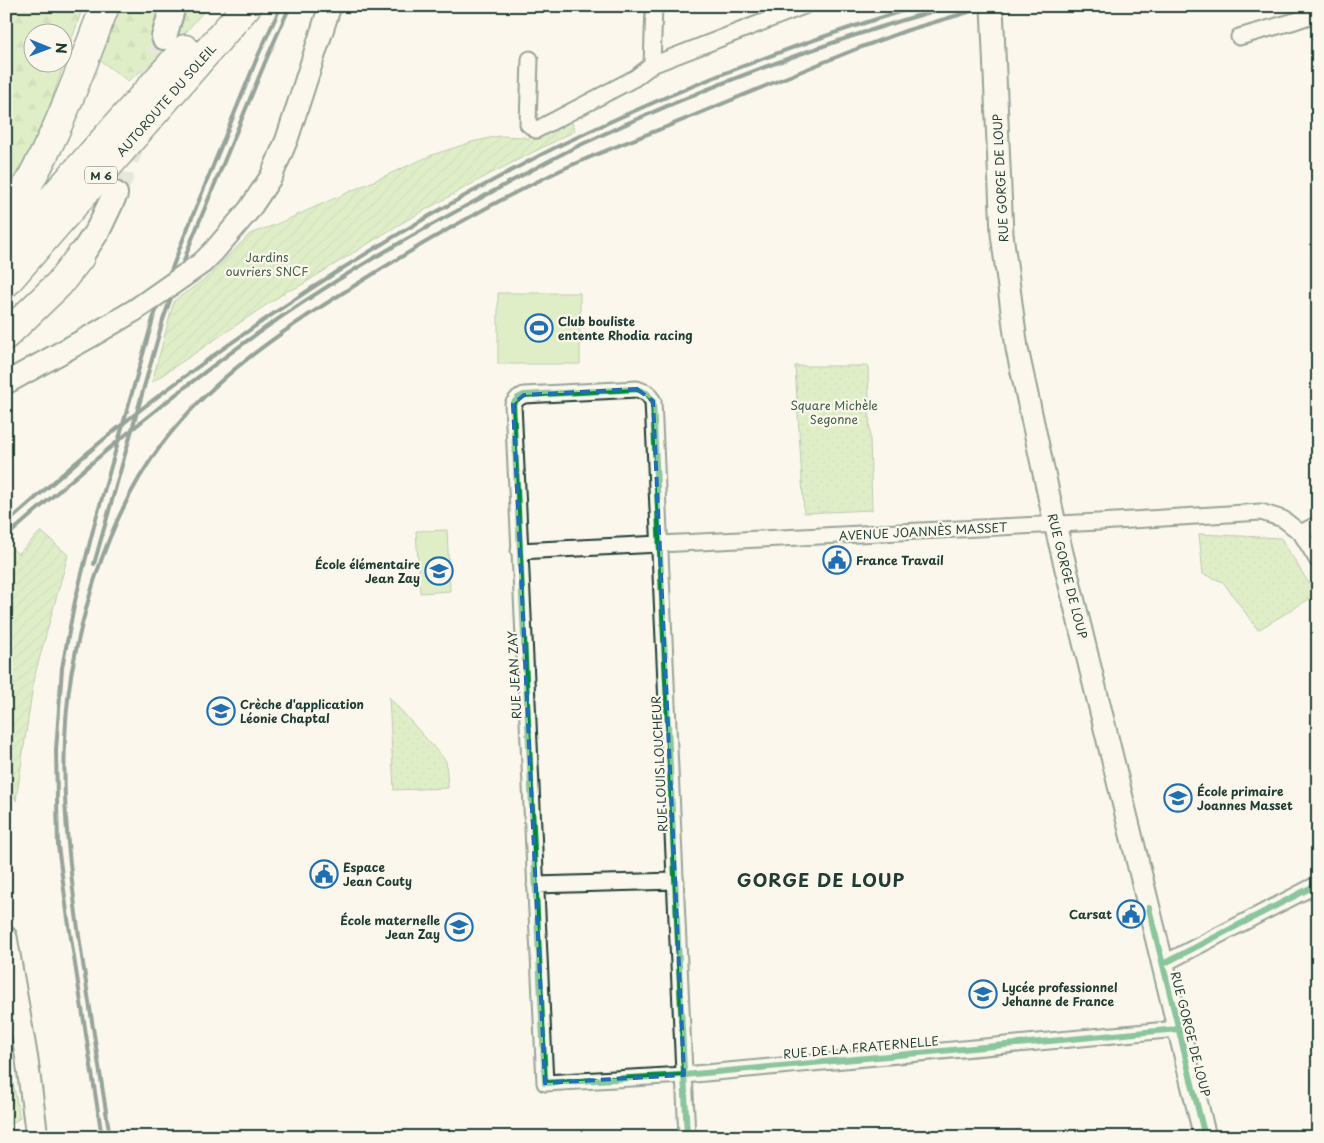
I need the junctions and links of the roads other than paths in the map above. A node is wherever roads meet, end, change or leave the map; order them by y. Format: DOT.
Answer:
graph roads {
  1 [pos="105,6"];
  2 [pos="173,6"];
  3 [pos="222,6"];
  4 [pos="247,6"];
  5 [pos="330,6"];
  6 [pos="654,6"];
  7 [pos="804,6"];
  8 [pos="992,6"];
  9 [pos="1318,13"];
  10 [pos="1238,37"];
  11 [pos="180,52"];
  12 [pos="530,59"];
  13 [pos="652,65"];
  14 [pos="116,194"];
  15 [pos="6,219"];
  16 [pos="6,250"];
  17 [pos="80,257"];
  18 [pos="6,283"];
  19 [pos="6,335"];
  20 [pos="6,383"];
  21 [pos="647,393"];
  22 [pos="1055,524"];
  23 [pos="1318,524"];
  24 [pos="1301,533"];
  25 [pos="660,545"];
  26 [pos="519,551"];
  27 [pos="1318,561"];
  28 [pos="676,881"];
  29 [pos="1318,884"];
  30 [pos="535,885"];
  31 [pos="6,937"];
  32 [pos="1163,964"];
  33 [pos="1178,1028"];
  34 [pos="684,1075"];
  35 [pos="545,1083"];
  36 [pos="38,1137"];
  37 [pos="687,1137"];
  38 [pos="1205,1137"];
  1 -- 15 [label="highway"];
  2 -- 11 [label="main road"];
  3 -- 11 [label="highway, AUTOROUTE DU SOLEIL / M 6"];
  4 -- 11 [label="highway, AUTOROUTE DU SOLEIL / M 6"];
  5 -- 20 [label="street, bridge"];
  6 -- 13 [label="street"];
  7 -- 13 [label="street"];
  8 -- 22 [label="street, RUE GORGE DE LOUP"];
  9 -- 10 [label="street"];
  11 -- 16 [label="highway, AUTOROUTE DU SOLEIL / M 6"];
  11 -- 18 [label="highway, AUTOROUTE DU SOLEIL / M 6"];
  12 -- 13 [label="street"];
  14 -- 17 [label="main road"];
  17 -- 19 [label="highway"];
  21 -- 25 [label="street, RUE LOUIS LOUCHEUR"];
  21 -- 26 [label="street, RUE JEAN ZAY"];
  22 -- 24 [label="street, AVENUE JOANNÈS MASSET"];
  22 -- 25 [label="street, AVENUE JOANNÈS MASSET"];
  22 -- 32 [label="street, RUE GORGE DE LOUP"];
  23 -- 24 [label="street"];
  24 -- 27 [label="street"];
  25 -- 26 [label="street, AVENUE JOANNÈS MASSET"];
  25 -- 28 [label="street, RUE LOUIS LOUCHEUR"];
  26 -- 30 [label="street, RUE JEAN ZAY"];
  28 -- 30 [label="street"];
  28 -- 34 [label="street, RUE LOUIS LOUCHEUR"];
  29 -- 32 [label="street"];
  30 -- 35 [label="street, RUE JEAN ZAY"];
  31 -- 36 [label="street"];
  32 -- 33 [label="street, RUE GORGE DE LOUP"];
  33 -- 34 [label="street, RUE DE LA FRATERNELLE"];
  33 -- 38 [label="street, RUE GORGE DE LOUP"];
  34 -- 35 [label="street, RUE DE LA FRATERNELLE"];
  34 -- 37 [label="street, RUE LOUIS LOUCHEUR"];
}
